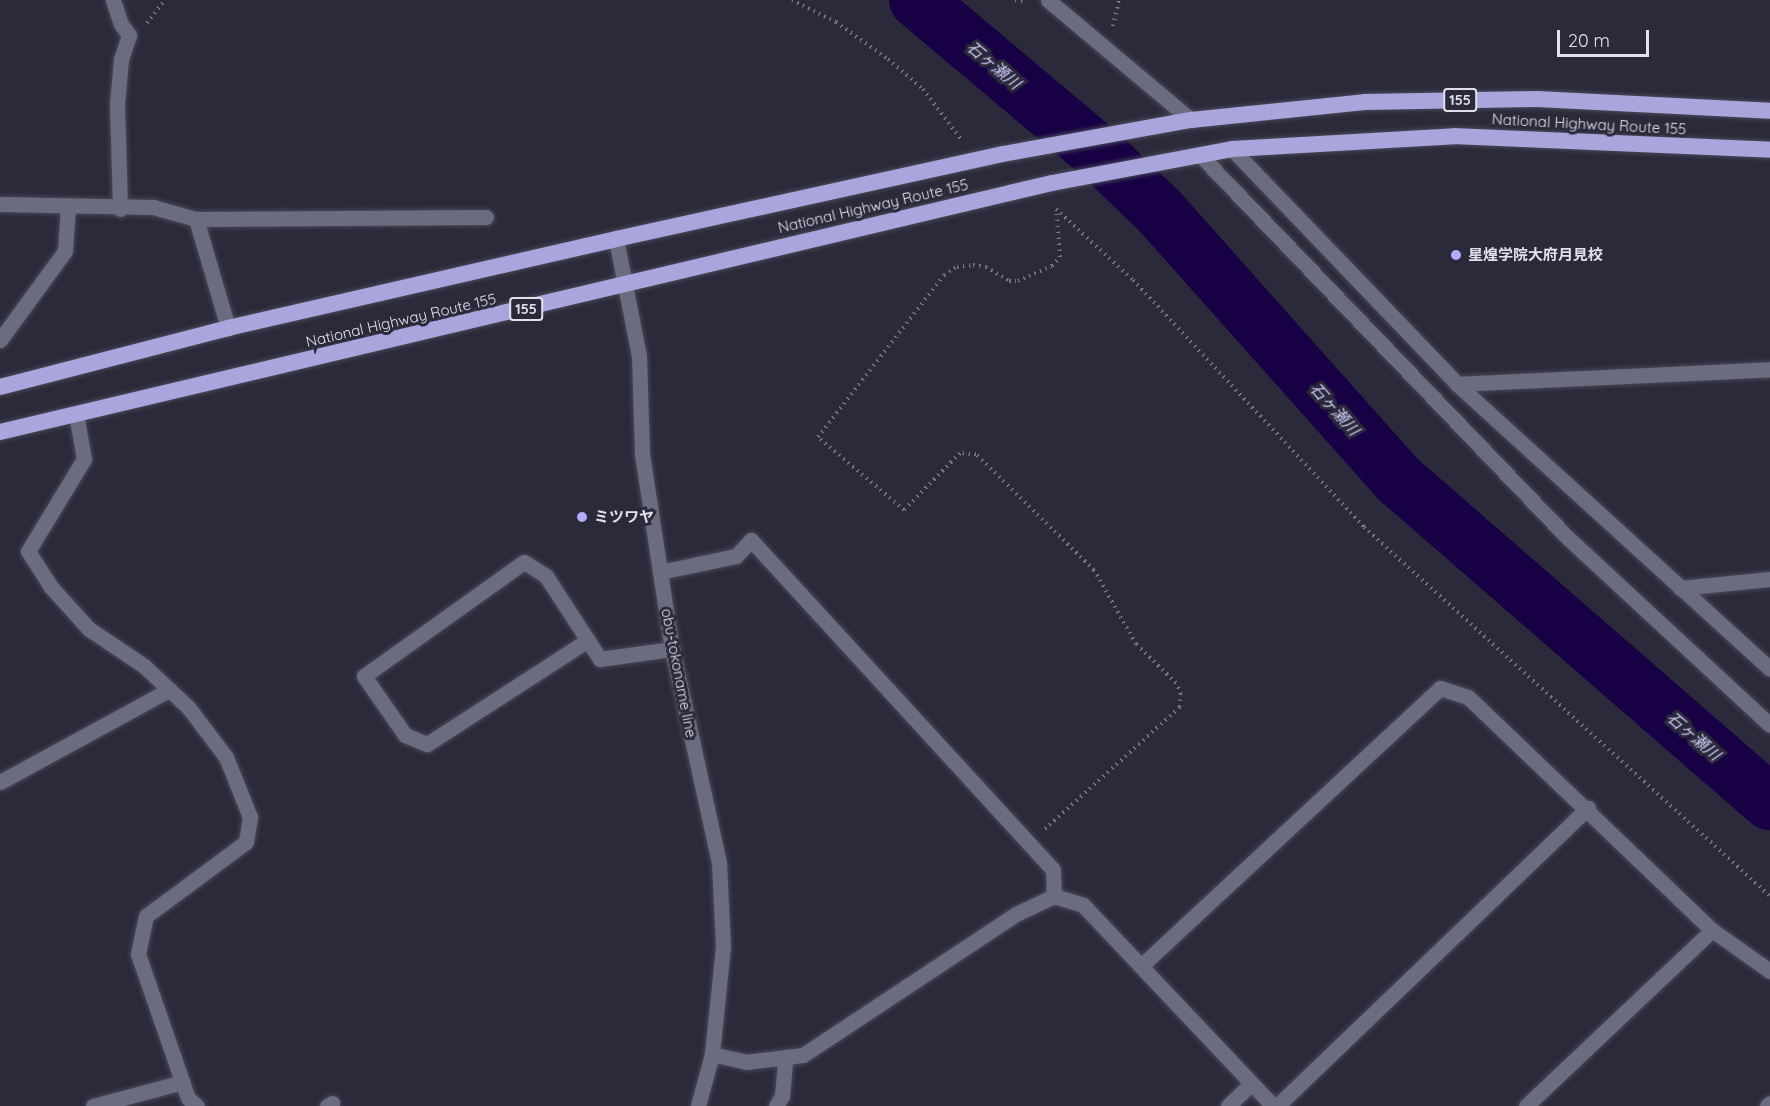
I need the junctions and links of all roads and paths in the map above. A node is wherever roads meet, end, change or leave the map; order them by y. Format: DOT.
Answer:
graph roads {
  1 [pos="113,0"];
  2 [pos="792,0"];
  3 [pos="1048,0"];
  4 [pos="1770,111"];
  5 [pos="1191,120"];
  6 [pos="1232,149"];
  7 [pos="1770,150"];
  8 [pos="1202,157"];
  9 [pos="974,159"];
  10 [pos="0,204"];
  11 [pos="68,207"];
  12 [pos="120,208"];
  13 [pos="486,217"];
  14 [pos="196,219"];
  15 [pos="616,239"];
  16 [pos="624,284"];
  17 [pos="228,328"];
  18 [pos="0,340"];
  19 [pos="1770,369"];
  20 [pos="1457,384"];
  21 [pos="0,387"];
  22 [pos="76,414"];
  23 [pos="0,432"];
  24 [pos="660,572"];
  25 [pos="1770,579"];
  26 [pos="1680,588"];
  27 [pos="588,640"];
  28 [pos="672,649"];
  29 [pos="1770,669"];
  30 [pos="169,690"];
  31 [pos="1770,725"];
  32 [pos="0,782"];
  33 [pos="1587,808"];
  34 [pos="1028,844"];
  35 [pos="1054,896"];
  36 [pos="1770,896"];
  37 [pos="1712,930"];
  38 [pos="1141,966"];
  39 [pos="1770,971"];
  40 [pos="712,1054"];
  41 [pos="785,1061"];
  42 [pos="183,1082"];
  43 [pos="1250,1085"];
  44 [pos="93,1106"];
  45 [pos="197,1106"];
  46 [pos="698,1106"];
  47 [pos="776,1106"];
  48 [pos="1227,1106"];
  49 [pos="1275,1106"];
  50 [pos="1526,1106"];
  1 -- 12 [label="street"];
  2 -- 9 [label="path"];
  3 -- 5 [label="street"];
  4 -- 5 [label="highway, National Highway Route 155 / 155"];
  5 -- 9 [label="highway, National Highway Route 155 / 155"];
  6 -- 7 [label="highway, National Highway Route 155 / 155"];
  6 -- 8 [label="highway, National Highway Route 155 / 155"];
  6 -- 20 [label="street"];
  8 -- 16 [label="highway, National Highway Route 155 / 155"];
  8 -- 31 [label="street"];
  9 -- 15 [label="highway, National Highway Route 155 / 155"];
  10 -- 11 [label="street"];
  11 -- 12 [label="street"];
  11 -- 18 [label="street"];
  12 -- 14 [label="street"];
  13 -- 14 [label="street"];
  14 -- 17 [label="street"];
  15 -- 16 [label="street, obu-tokoname line"];
  15 -- 17 [label="highway, National Highway Route 155 / 155"];
  16 -- 22 [label="highway, National Highway Route 155 / 155"];
  16 -- 24 [label="street, obu-tokoname line"];
  17 -- 21 [label="highway, National Highway Route 155 / 155"];
  19 -- 20 [label="street"];
  20 -- 26 [label="street"];
  22 -- 23 [label="highway, National Highway Route 155 / 155"];
  22 -- 30 [label="street"];
  24 -- 28 [label="street, obu-tokoname line"];
  24 -- 34 [label="street"];
  25 -- 26 [label="street"];
  26 -- 29 [label="street"];
  27 -- 27 [label="street"];
  27 -- 28 [label="street"];
  28 -- 40 [label="street, obu-tokoname line"];
  30 -- 32 [label="street"];
  30 -- 42 [label="street"];
  33 -- 37 [label="street"];
  33 -- 38 [label="street"];
  33 -- 49 [label="street"];
  34 -- 35 [label="street"];
  34 -- 36 [label="path"];
  35 -- 38 [label="street"];
  35 -- 41 [label="street"];
  37 -- 39 [label="street"];
  37 -- 50 [label="street"];
  38 -- 43 [label="street"];
  40 -- 41 [label="street"];
  40 -- 46 [label="street, obu-tokoname line"];
  41 -- 47 [label="street"];
  42 -- 44 [label="street"];
  42 -- 45 [label="street"];
  43 -- 48 [label="street"];
  43 -- 49 [label="street"];
}
